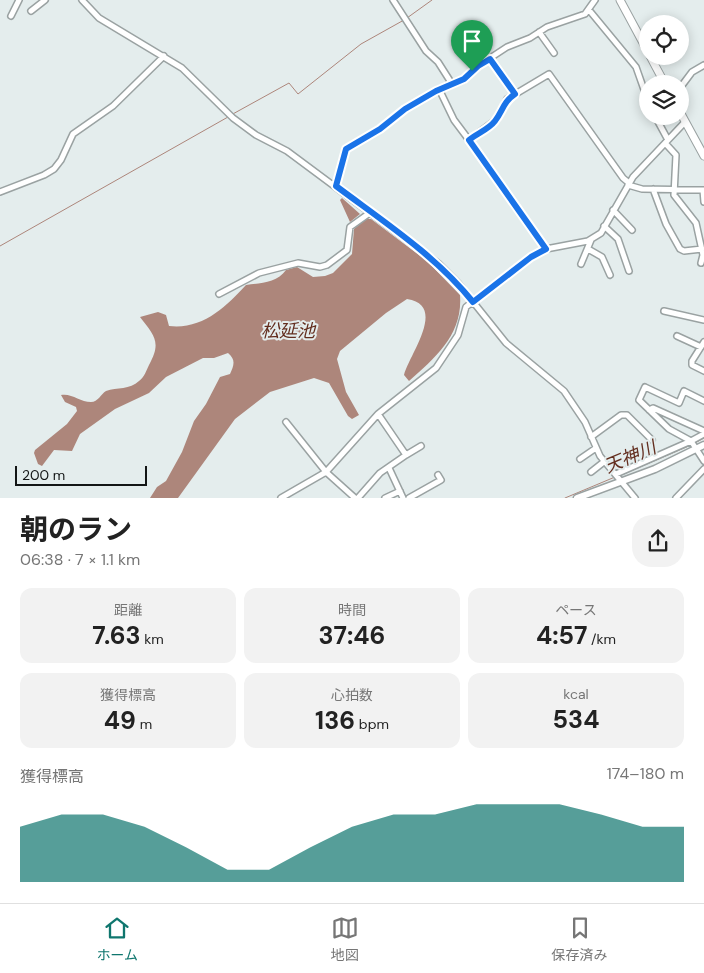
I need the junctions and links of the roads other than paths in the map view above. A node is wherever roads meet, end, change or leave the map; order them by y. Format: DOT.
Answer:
graph roads {
  1 [pos="19,0"];
  2 [pos="44,0"];
  3 [pos="82,0"];
  4 [pos="393,0"];
  5 [pos="595,0"];
  6 [pos="620,0"];
  7 [pos="589,10"];
  8 [pos="31,11"];
  9 [pos="11,16"];
  10 [pos="539,32"];
  11 [pos="639,35"];
  12 [pos="554,53"];
  13 [pos="164,56"];
  14 [pos="490,59"];
  15 [pos="704,65"];
  16 [pos="639,76"];
  17 [pos="689,76"];
  18 [pos="452,84"];
  19 [pos="439,89"];
  20 [pos="515,94"];
  21 [pos="659,125"];
  22 [pos="682,125"];
  23 [pos="687,125"];
  24 [pos="469,140"];
  25 [pos="667,142"];
  26 [pos="704,156"];
  27 [pos="628,184"];
  28 [pos="336,186"];
  29 [pos="653,189"];
  30 [pos="673,190"];
  31 [pos="703,190"];
  32 [pos="0,192"];
  33 [pos="704,202"];
  34 [pos="613,210"];
  35 [pos="371,212"];
  36 [pos="604,226"];
  37 [pos="632,230"];
  38 [pos="591,240"];
  39 [pos="702,242"];
  40 [pos="546,249"];
  41 [pos="588,249"];
  42 [pos="702,249"];
  43 [pos="700,263"];
  44 [pos="581,264"];
  45 [pos="629,271"];
  46 [pos="610,276"];
  47 [pos="219,294"];
  48 [pos="473,302"];
  49 [pos="664,311"];
  50 [pos="704,320"];
  51 [pos="677,336"];
  52 [pos="702,345"];
  53 [pos="704,371"];
  54 [pos="704,401"];
  55 [pos="649,410"];
  56 [pos="378,414"];
  57 [pos="286,422"];
  58 [pos="704,433"];
  59 [pos="591,437"];
  60 [pos="652,440"];
  61 [pos="691,441"];
  62 [pos="704,445"];
  63 [pos="421,446"];
  64 [pos="596,448"];
  65 [pos="695,448"];
  66 [pos="406,456"];
  67 [pos="580,459"];
  68 [pos="704,461"];
  69 [pos="605,462"];
  70 [pos="389,468"];
  71 [pos="704,469"];
  72 [pos="326,472"];
  73 [pos="590,472"];
  74 [pos="616,474"];
  75 [pos="438,475"];
  76 [pos="623,481"];
  77 [pos="400,491"];
  78 [pos="281,498"];
  79 [pos="357,498"];
  80 [pos="385,498"];
  81 [pos="403,498"];
  82 [pos="409,498"];
  83 [pos="578,498"];
  84 [pos="635,498"];
  85 [pos="676,498"];
  1 -- 9 [label="street"];
  2 -- 8 [label="street"];
  3 -- 13 [label="street"];
  4 -- 18 [label="street"];
  5 -- 7 [label="street"];
  6 -- 11 [label="highway"];
  7 -- 10 [label="street"];
  7 -- 16 [label="street"];
  10 -- 12 [label="street"];
  10 -- 14 [label="street"];
  13 -- 28 [label="street"];
  13 -- 32 [label="street"];
  14 -- 18 [label="street"];
  14 -- 20 [label="street"];
  15 -- 17 [label="street"];
  18 -- 19 [label="street"];
  19 -- 24 [label="street"];
  19 -- 28 [label="street"];
  20 -- 24 [label="street"];
  20 -- 27 [label="street"];
  21 -- 25 [label="street"];
  22 -- 25 [label="street"];
  23 -- 26 [label="highway"];
  24 -- 40 [label="street"];
  25 -- 27 [label="street"];
  25 -- 30 [label="street"];
  27 -- 29 [label="street"];
  27 -- 34 [label="street"];
  28 -- 35 [label="street"];
  29 -- 30 [label="street"];
  29 -- 42 [label="street"];
  30 -- 31 [label="street"];
  30 -- 39 [label="street"];
  31 -- 33 [label="street"];
  34 -- 36 [label="street"];
  34 -- 37 [label="street"];
  35 -- 47 [label="street"];
  35 -- 48 [label="street"];
  36 -- 38 [label="street"];
  36 -- 45 [label="street"];
  38 -- 40 [label="street"];
  38 -- 41 [label="street"];
  39 -- 42 [label="street"];
  40 -- 48 [label="street"];
  41 -- 44 [label="street"];
  41 -- 46 [label="street"];
  42 -- 43 [label="street"];
  48 -- 56 [label="street"];
  48 -- 59 [label="street"];
  49 -- 50 [label="street"];
  51 -- 52 [label="street"];
  52 -- 53 [label="street"];
  54 -- 55 [label="street"];
  55 -- 58 [label="street"];
  55 -- 61 [label="street"];
  56 -- 66 [label="street"];
  56 -- 72 [label="street"];
  57 -- 72 [label="street"];
  58 -- 61 [label="street"];
  59 -- 60 [label="street"];
  59 -- 64 [label="street"];
  61 -- 65 [label="street"];
  61 -- 74 [label="street"];
  62 -- 65 [label="main road"];
  63 -- 66 [label="street"];
  64 -- 67 [label="street"];
  64 -- 69 [label="street"];
  65 -- 68 [label="street"];
  65 -- 76 [label="main road"];
  66 -- 70 [label="street"];
  69 -- 73 [label="street"];
  69 -- 74 [label="street"];
  70 -- 77 [label="street"];
  70 -- 79 [label="street"];
  71 -- 85 [label="street"];
  72 -- 78 [label="street"];
  72 -- 79 [label="street"];
  74 -- 76 [label="street"];
  75 -- 82 [label="street"];
  76 -- 83 [label="main road"];
  76 -- 84 [label="street"];
  77 -- 80 [label="street"];
  77 -- 81 [label="street"];
}
